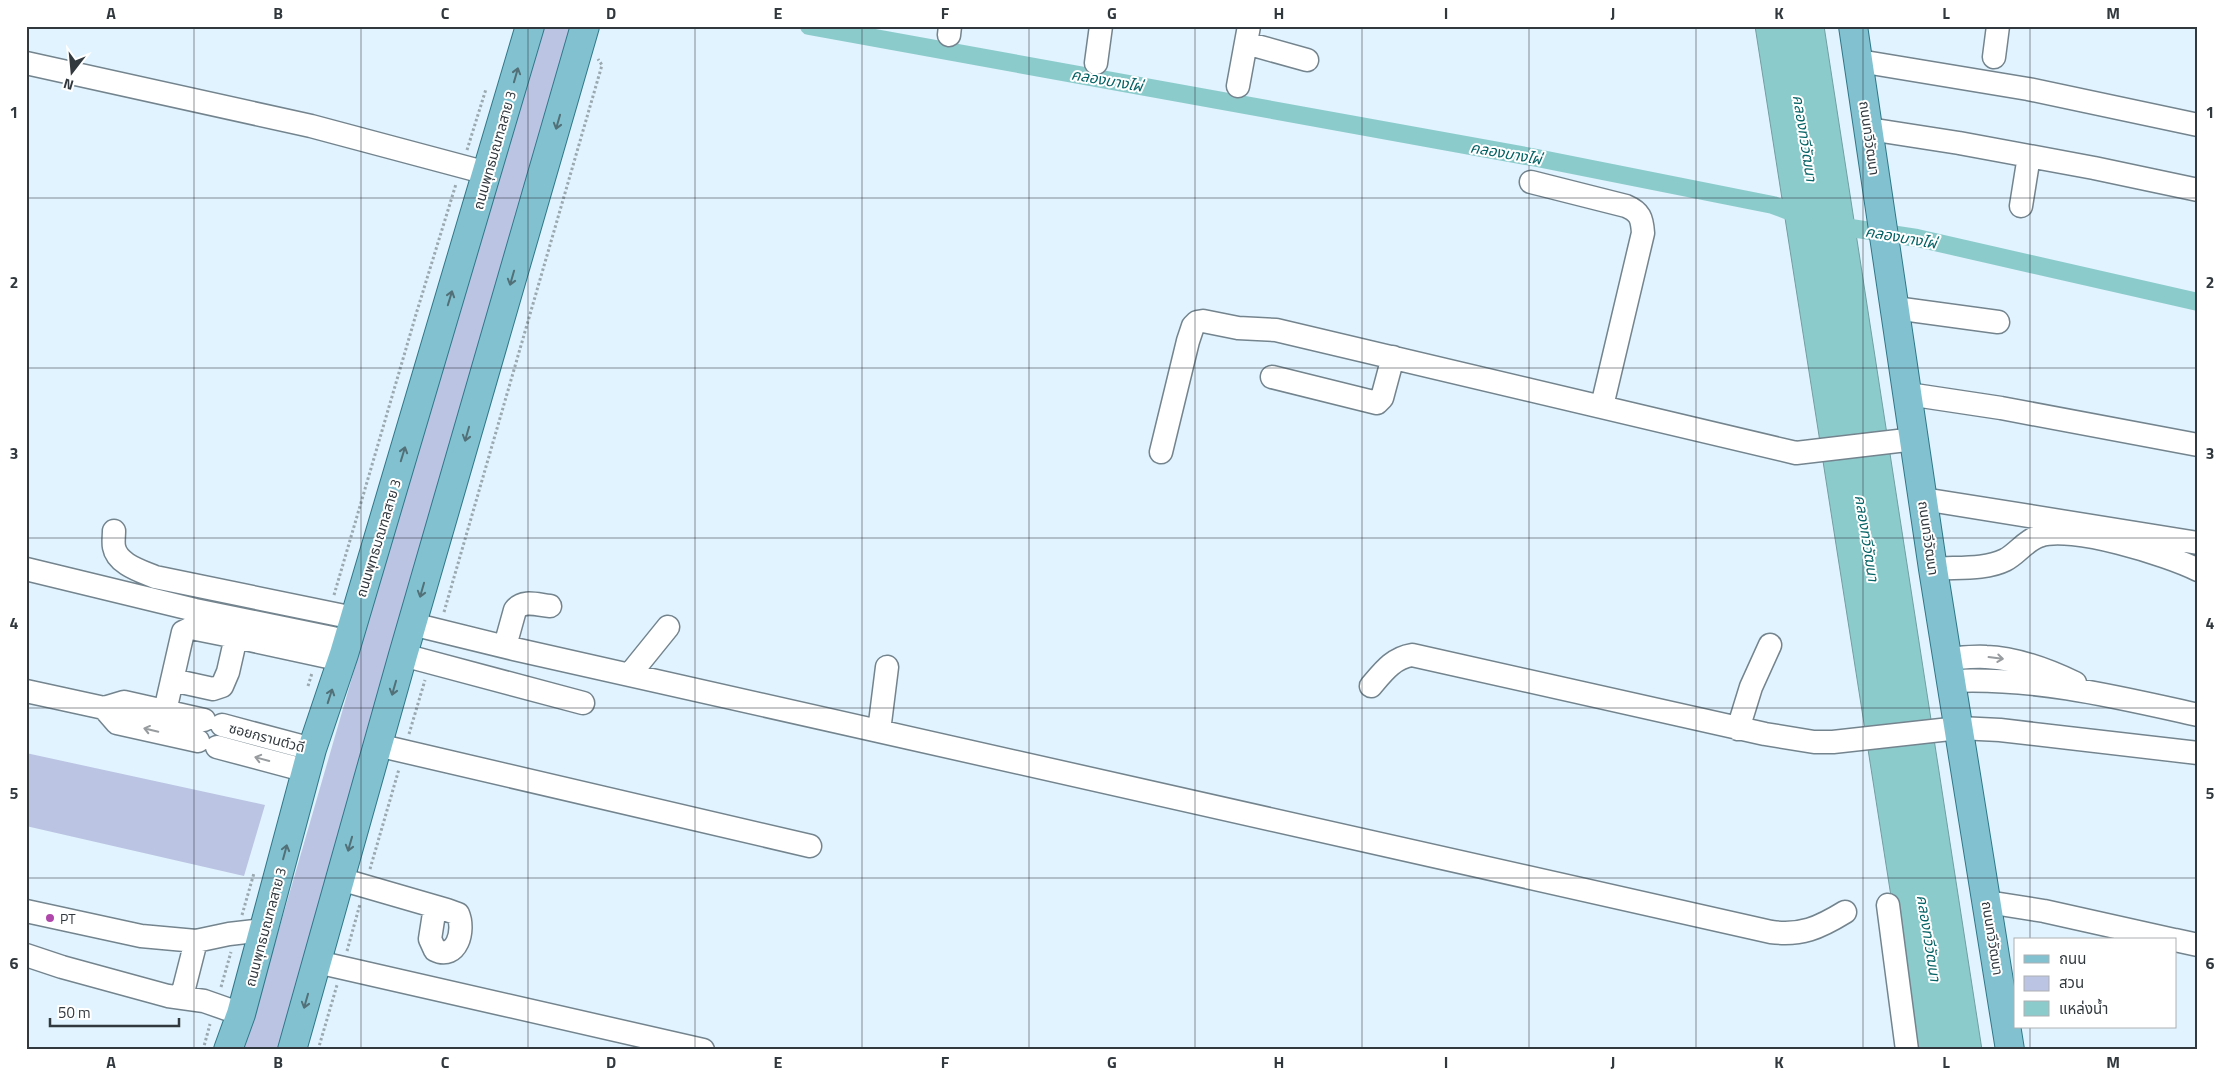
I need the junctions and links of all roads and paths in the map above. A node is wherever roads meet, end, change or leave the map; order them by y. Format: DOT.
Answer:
graph roads {
  1 [pos="584,26"];
  2 [pos="1101,26"];
  3 [pos="1853,26"];
  4 [pos="1998,26"];
  5 [pos="527,34"];
  6 [pos="1248,35"];
  7 [pos="586,57"];
  8 [pos="1994,57"];
  9 [pos="1307,60"];
  10 [pos="1859,61"];
  11 [pos="26,63"];
  12 [pos="1096,64"];
  13 [pos="488,84"];
  14 [pos="1238,86"];
  15 [pos="2198,125"];
  16 [pos="1869,129"];
  17 [pos="2029,156"];
  18 [pos="474,170"];
  19 [pos="1531,182"];
  20 [pos="2198,190"];
  21 [pos="2021,206"];
  22 [pos="1895,308"];
  23 [pos="1998,322"];
  24 [pos="1393,357"];
  25 [pos="1272,377"];
  26 [pos="1908,394"];
  27 [pos="1602,406"];
  28 [pos="1914,439"];
  29 [pos="2198,445"];
  30 [pos="1160,452"];
  31 [pos="1923,498"];
  32 [pos="114,531"];
  33 [pos="2198,543"];
  34 [pos="26,569"];
  35 [pos="1933,569"];
  36 [pos="2198,570"];
  37 [pos="550,606"];
  38 [pos="412,624"];
  39 [pos="668,627"];
  40 [pos="439,630"];
  41 [pos="236,637"];
  42 [pos="338,637"];
  43 [pos="1770,645"];
  44 [pos="509,647"];
  45 [pos="403,655"];
  46 [pos="430,662"];
  47 [pos="887,667"];
  48 [pos="1949,670"];
  49 [pos="630,674"];
  50 [pos="172,680"];
  51 [pos="504,683"];
  52 [pos="1371,686"];
  53 [pos="307,690"];
  54 [pos="26,691"];
  55 [pos="583,703"];
  56 [pos="104,708"];
  57 [pos="164,711"];
  58 [pos="2198,715"];
  59 [pos="1959,728"];
  60 [pos="1738,729"];
  61 [pos="879,731"];
  62 [pos="210,733"];
  63 [pos="377,746"];
  64 [pos="404,752"];
  65 [pos="2198,752"];
  66 [pos="310,760"];
  67 [pos="810,846"];
  68 [pos="256,867"];
  69 [pos="353,882"];
  70 [pos="1987,902"];
  71 [pos="1888,905"];
  72 [pos="435,907"];
  73 [pos="26,911"];
  74 [pos="1845,912"];
  75 [pos="264,930"];
  76 [pos="237,933"];
  77 [pos="2166,938"];
  78 [pos="2176,940"];
  79 [pos="196,941"];
  80 [pos="2198,945"];
  81 [pos="26,955"];
  82 [pos="329,964"];
  83 [pos="2008,991"];
  84 [pos="182,996"];
  85 [pos="216,1005"];
  86 [pos="241,1014"];
  87 [pos="300,1049"];
  88 [pos="203,1050"];
  89 [pos="228,1050"];
  90 [pos="703,1050"];
  91 [pos="1907,1050"];
  92 [pos="2010,1050"];
  1 -- 7 [label="main road"];
  2 -- 12 [label="street"];
  3 -- 10 [label="main road, ถนนทวีวัฒนา"];
  4 -- 8 [label="street"];
  18 -- 5 [label="main road, ถนนพุทธมณฑลสาย 3, one-way"];
  6 -- 9 [label="street"];
  6 -- 14 [label="street"];
  7 -- 38 [label="main road, one-way"];
  7 -- 40 [label="path"];
  10 -- 15 [label="street"];
  10 -- 16 [label="main road, ถนนทวีวัฒนา"];
  11 -- 18 [label="street"];
  13 -- 18 [label="path"];
  16 -- 17 [label="street"];
  16 -- 22 [label="main road, ถนนทวีวัฒนา"];
  17 -- 20 [label="street"];
  17 -- 21 [label="street"];
  42 -- 18 [label="main road, ถนนพุทธมณฑลสาย 3, one-way"];
  18 -- 42 [label="path"];
  19 -- 27 [label="street"];
  22 -- 23 [label="street"];
  22 -- 26 [label="main road, ถนนทวีวัฒนา"];
  24 -- 25 [label="street"];
  24 -- 27 [label="street"];
  24 -- 30 [label="street"];
  26 -- 28 [label="main road, ถนนทวีวัฒนา"];
  26 -- 29 [label="street"];
  27 -- 28 [label="street"];
  28 -- 31 [label="main road, ถนนทวีวัฒนา"];
  31 -- 33 [label="street"];
  31 -- 35 [label="main road, ถนนทวีวัฒนา"];
  32 -- 42 [label="street"];
  34 -- 42 [label="street"];
  35 -- 36 [label="street"];
  35 -- 48 [label="main road, ถนนทวีวัฒนา"];
  37 -- 44 [label="street"];
  38 -- 40 [label="street"];
  38 -- 45 [label="main road"];
  39 -- 49 [label="street"];
  40 -- 44 [label="street"];
  41 -- 42 [label="street"];
  41 -- 50 [label="street"];
  41 -- 50 [label="street"];
  42 -- 53 [label="path"];
  66 -- 42 [label="main road, ถนนพุทธมณฑลสาย 3, one-way"];
  43 -- 60 [label="street"];
  44 -- 49 [label="street"];
  44 -- 51 [label="street"];
  45 -- 46 [label="street"];
  45 -- 63 [label="main road, one-way"];
  46 -- 51 [label="street"];
  46 -- 64 [label="path"];
  47 -- 61 [label="street"];
  48 -- 58 [label="street"];
  48 -- 59 [label="main road, ถนนทวีวัฒนา"];
  49 -- 61 [label="street"];
  50 -- 57 [label="street"];
  51 -- 55 [label="street"];
  52 -- 60 [label="street"];
  54 -- 56 [label="street, ซอยกรานต์วดี"];
  56 -- 57 [label="street, ซอยกรานต์วดี"];
  62 -- 56 [label="street, ซอยกรานต์วดี, one-way"];
  57 -- 62 [label="street, ซอยกรานต์วดี"];
  59 -- 60 [label="street"];
  59 -- 65 [label="street"];
  59 -- 70 [label="main road, ถนนทวีวัฒนา"];
  61 -- 74 [label="street"];
  62 -- 66 [label="street, ซอยกรานต์วดี"];
  63 -- 64 [label="street"];
  63 -- 69 [label="main road, one-way"];
  64 -- 67 [label="street"];
  64 -- 69 [label="path"];
  75 -- 66 [label="main road, ถนนพุทธมณฑลสาย 3, one-way"];
  68 -- 76 [label="path"];
  69 -- 72 [label="street"];
  69 -- 82 [label="main road"];
  69 -- 82 [label="path"];
  70 -- 77 [label="street"];
  70 -- 83 [label="main road, ถนนทวีวัฒนา"];
  71 -- 91 [label="street"];
  73 -- 79 [label="street"];
  75 -- 76 [label="street"];
  75 -- 86 [label="main road, ถนนพุทธมณฑลสาย 3"];
  76 -- 79 [label="street"];
  76 -- 85 [label="path"];
  78 -- 80 [label="street"];
  79 -- 84 [label="street"];
  81 -- 84 [label="street"];
  82 -- 87 [label="main road, one-way"];
  82 -- 87 [label="path"];
  82 -- 90 [label="street"];
  83 -- 92 [label="main road, ถนนทวีวัฒนา"];
  84 -- 85 [label="street"];
  85 -- 86 [label="street"];
  85 -- 88 [label="path"];
  86 -- 89 [label="main road, ถนนพุทธมณฑลสาย 3"];
}
